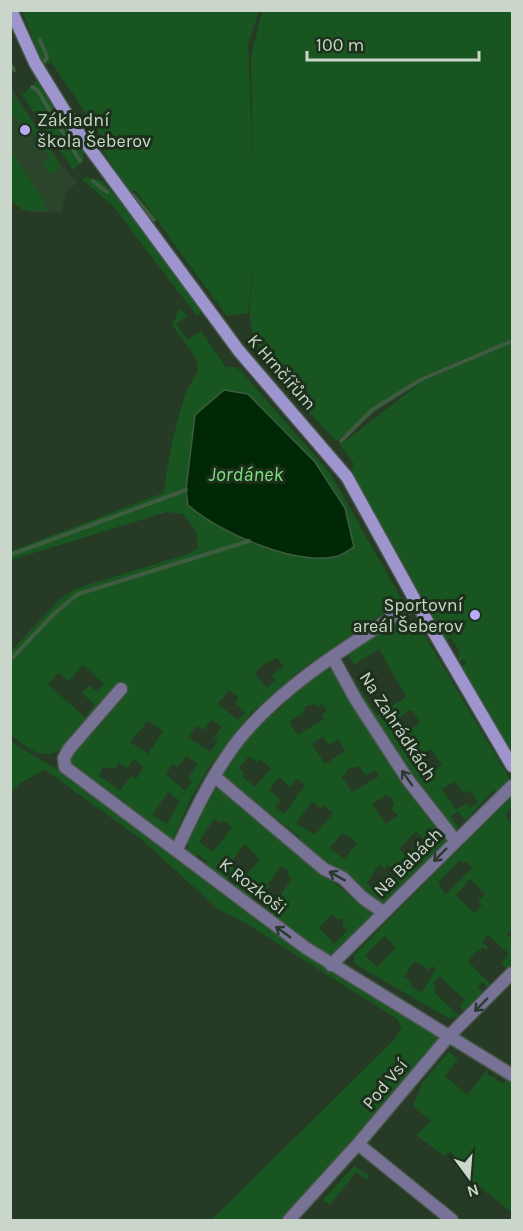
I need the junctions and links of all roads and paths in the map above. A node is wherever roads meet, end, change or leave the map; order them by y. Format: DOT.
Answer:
graph roads {
  1 [pos="11,10"];
  2 [pos="416,602"];
  3 [pos="333,658"];
  4 [pos="122,689"];
  5 [pos="513,766"];
  6 [pos="214,776"];
  7 [pos="513,786"];
  8 [pos="455,840"];
  9 [pos="177,849"];
  10 [pos="382,912"];
  11 [pos="331,965"];
  12 [pos="513,973"];
  13 [pos="449,1036"];
  14 [pos="513,1075"];
  15 [pos="358,1144"];
  16 [pos="289,1221"];
  17 [pos="452,1221"];
  1 -- 2 [label="street, K Hrnčířům"];
  2 -- 3 [label="street"];
  2 -- 5 [label="street, K Hrnčířům"];
  3 -- 6 [label="street"];
  8 -- 3 [label="street, Na Zahrádkách, one-way"];
  4 -- 9 [label="street, K Rozkoši"];
  6 -- 9 [label="street"];
  10 -- 6 [label="street, one-way"];
  7 -- 8 [label="street, Na Babách"];
  8 -- 10 [label="street, Na Babách, one-way"];
  11 -- 9 [label="street, K Rozkoši, one-way"];
  10 -- 11 [label="street, Na Babách"];
  11 -- 13 [label="street, K Rozkoši"];
  12 -- 13 [label="street, Pod Vsí, one-way"];
  13 -- 14 [label="street, K Rozkoši"];
  13 -- 15 [label="street, Pod Vsí"];
  15 -- 16 [label="street, Pod Vsí"];
  15 -- 17 [label="street"];
}
